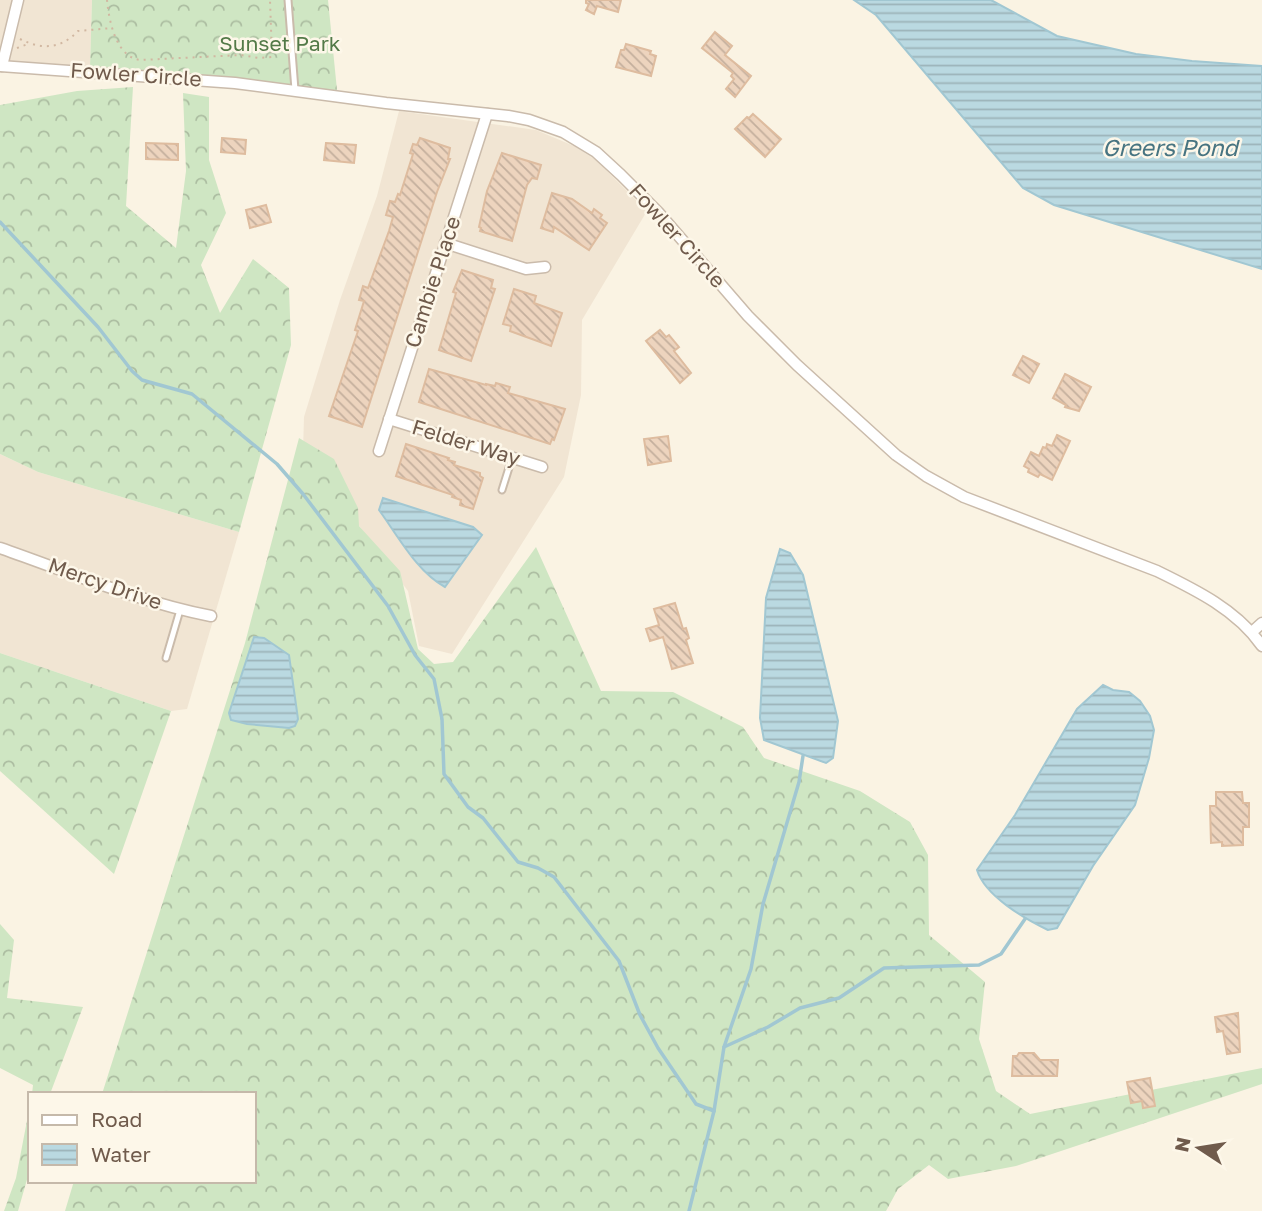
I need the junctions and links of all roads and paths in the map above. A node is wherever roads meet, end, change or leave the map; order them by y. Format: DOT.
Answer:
graph roads {
  1 [pos="18,0"];
  2 [pos="107,0"];
  3 [pos="270,0"];
  4 [pos="288,0"];
  5 [pos="113,27"];
  6 [pos="5,34"];
  7 [pos="1,66"];
  8 [pos="295,90"];
  9 [pos="486,114"];
  10 [pos="445,243"];
  11 [pos="545,267"];
  12 [pos="389,419"];
  13 [pos="379,451"];
  14 [pos="512,458"];
  15 [pos="542,467"];
  16 [pos="502,490"];
  17 [pos="0,548"];
  18 [pos="180,610"];
  19 [pos="211,616"];
  20 [pos="1262,623"];
  21 [pos="1252,632"];
  22 [pos="1262,646"];
  23 [pos="166,658"];
  1 -- 6 [label="street"];
  2 -- 5 [label="path"];
  3 -- 5 [label="path"];
  4 -- 8 [label="lane"];
  5 -- 6 [label="path"];
  6 -- 7 [label="street"];
  7 -- 8 [label="street, Fowler Circle"];
  8 -- 9 [label="street, Fowler Circle"];
  9 -- 10 [label="street, Cambie Place"];
  9 -- 21 [label="street, Fowler Circle"];
  10 -- 11 [label="street"];
  10 -- 12 [label="street, Cambie Place"];
  12 -- 13 [label="street, Cambie Place"];
  12 -- 14 [label="street, Felder Way"];
  14 -- 15 [label="street, Felder Way"];
  14 -- 16 [label="lane"];
  17 -- 18 [label="street, Mercy Drive"];
  18 -- 19 [label="street, Mercy Drive"];
  18 -- 23 [label="lane"];
  20 -- 21 [label="street"];
  21 -- 22 [label="street, Fowler Circle"];
}
